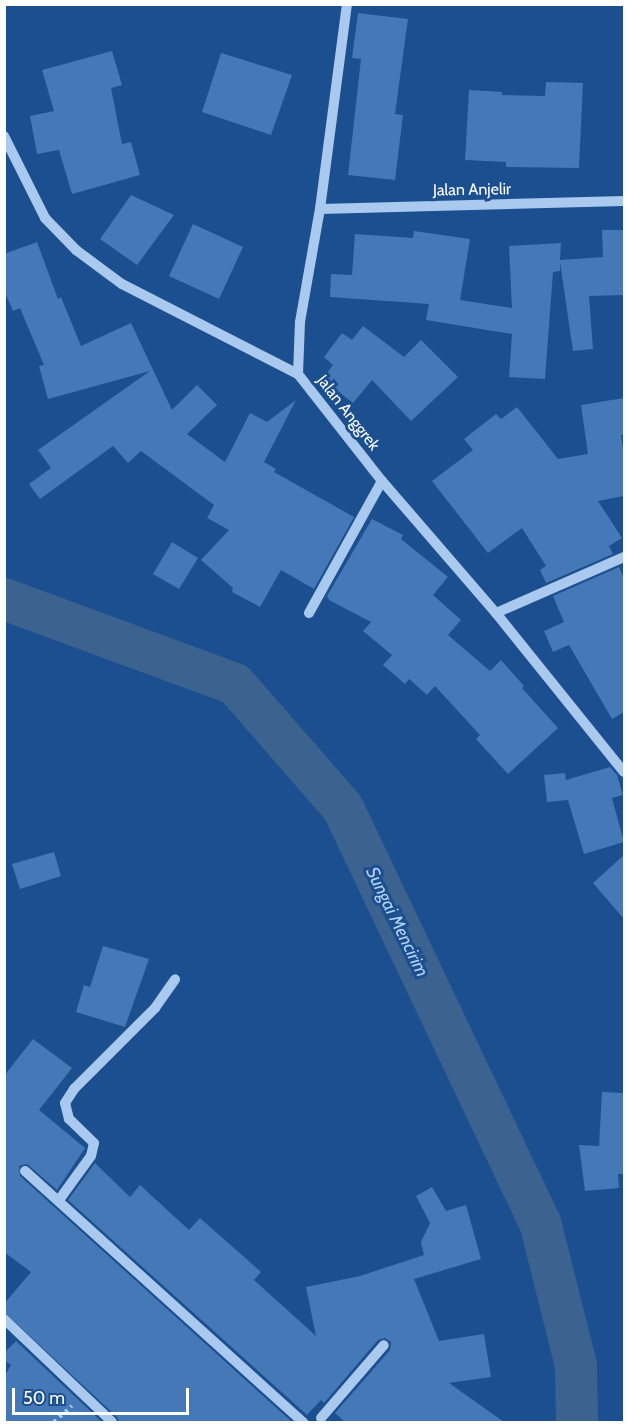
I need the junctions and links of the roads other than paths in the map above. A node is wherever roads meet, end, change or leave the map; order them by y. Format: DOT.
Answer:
graph roads {
  1 [pos="347,4"];
  2 [pos="4,136"];
  3 [pos="624,201"];
  4 [pos="320,209"];
  5 [pos="298,374"];
  6 [pos="382,481"];
  7 [pos="624,557"];
  8 [pos="309,613"];
  9 [pos="496,613"];
  10 [pos="624,772"];
  11 [pos="175,978"];
  12 [pos="25,1171"];
  13 [pos="59,1200"];
  14 [pos="4,1319"];
  15 [pos="384,1346"];
  16 [pos="321,1421"];
  17 [pos="112,1422"];
  18 [pos="303,1422"];
  1 -- 4 [label="street"];
  2 -- 5 [label="street, Jalan Anggrek"];
  3 -- 4 [label="street, Jalan Anjelir"];
  4 -- 5 [label="street"];
  5 -- 6 [label="street, Jalan Anggrek"];
  6 -- 8 [label="street"];
  6 -- 9 [label="street, Jalan Anggrek"];
  7 -- 9 [label="street"];
  9 -- 10 [label="street, Jalan Anggrek"];
  11 -- 13 [label="street"];
  12 -- 13 [label="street"];
  13 -- 18 [label="street"];
  14 -- 17 [label="street"];
  15 -- 16 [label="street"];
}
